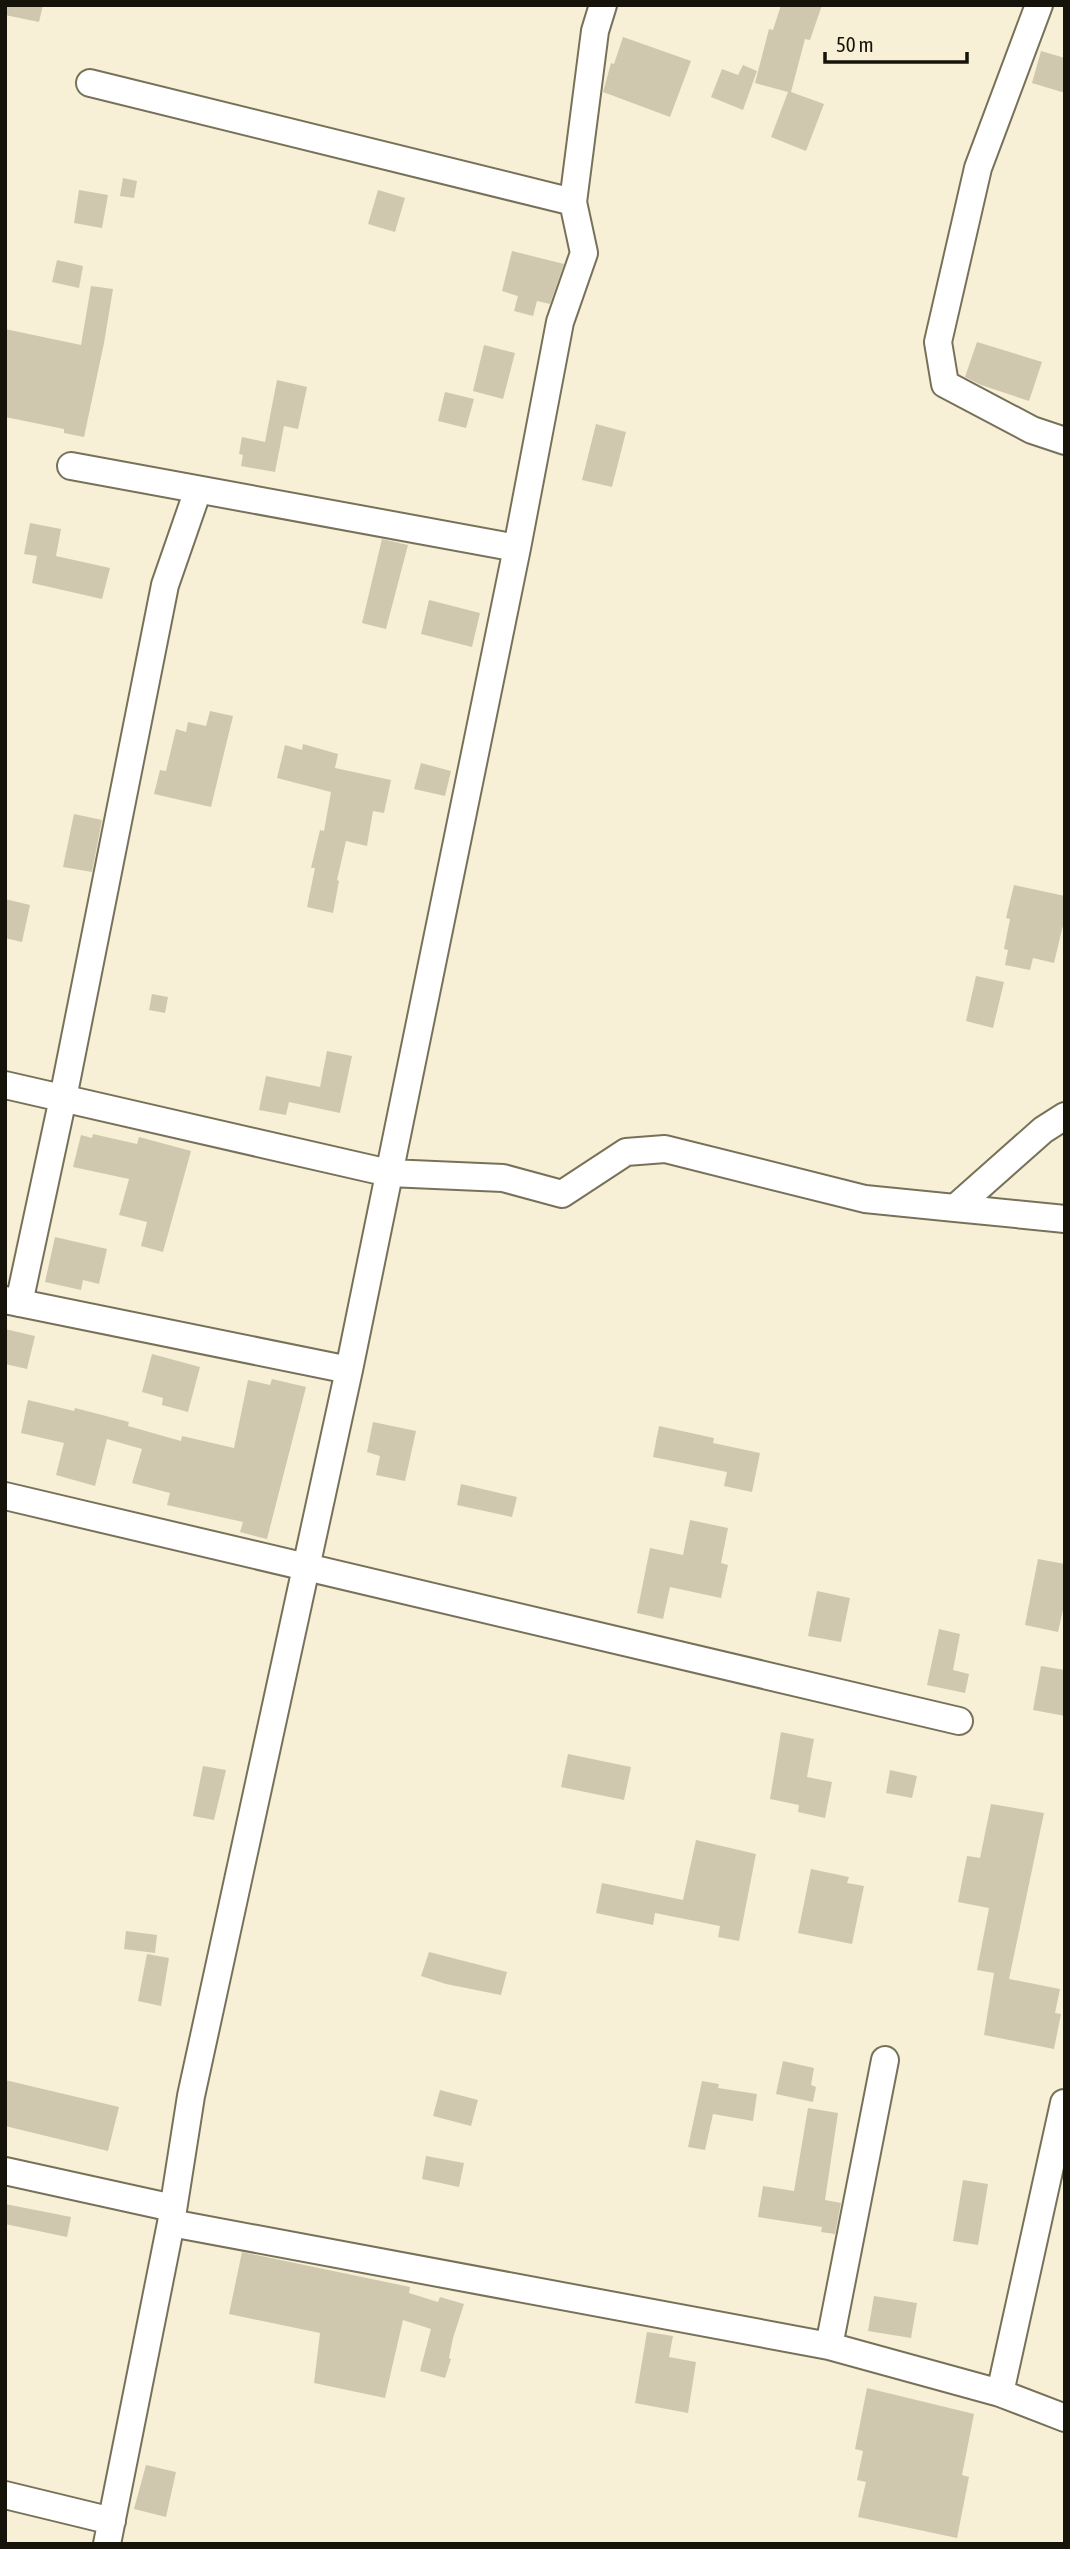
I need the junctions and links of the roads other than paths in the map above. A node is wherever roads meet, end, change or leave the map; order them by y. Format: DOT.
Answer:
graph roads {
  1 [pos="603,5"];
  2 [pos="1039,5"];
  3 [pos="90,83"];
  4 [pos="573,202"];
  5 [pos="1065,441"];
  6 [pos="71,466"];
  7 [pos="198,490"];
  8 [pos="517,548"];
  9 [pos="5,1085"];
  10 [pos="63,1098"];
  11 [pos="1065,1116"];
  12 [pos="389,1172"];
  13 [pos="955,1208"];
  14 [pos="1065,1219"];
  15 [pos="12,1301"];
  16 [pos="349,1370"];
  17 [pos="5,1496"];
  18 [pos="306,1566"];
  19 [pos="959,1721"];
  20 [pos="885,2060"];
  21 [pos="1064,2102"];
  22 [pos="5,2171"];
  23 [pos="172,2216"];
  24 [pos="829,2346"];
  25 [pos="1000,2393"];
  26 [pos="1065,2418"];
  27 [pos="5,2495"];
  28 [pos="110,2532"];
  1 -- 4 [label="street"];
  2 -- 5 [label="street"];
  3 -- 4 [label="street"];
  4 -- 8 [label="street"];
  6 -- 7 [label="street"];
  7 -- 8 [label="street"];
  7 -- 10 [label="street"];
  8 -- 12 [label="street"];
  9 -- 10 [label="street"];
  10 -- 12 [label="street"];
  10 -- 15 [label="street"];
  11 -- 13 [label="street"];
  12 -- 13 [label="street"];
  12 -- 16 [label="street"];
  13 -- 14 [label="street"];
  15 -- 16 [label="street"];
  16 -- 18 [label="street"];
  17 -- 18 [label="street"];
  18 -- 19 [label="street"];
  18 -- 23 [label="street"];
  20 -- 24 [label="street"];
  21 -- 25 [label="street"];
  22 -- 23 [label="street"];
  23 -- 24 [label="street"];
  23 -- 28 [label="street"];
  24 -- 25 [label="street"];
  25 -- 26 [label="street"];
  27 -- 28 [label="street"];
}
